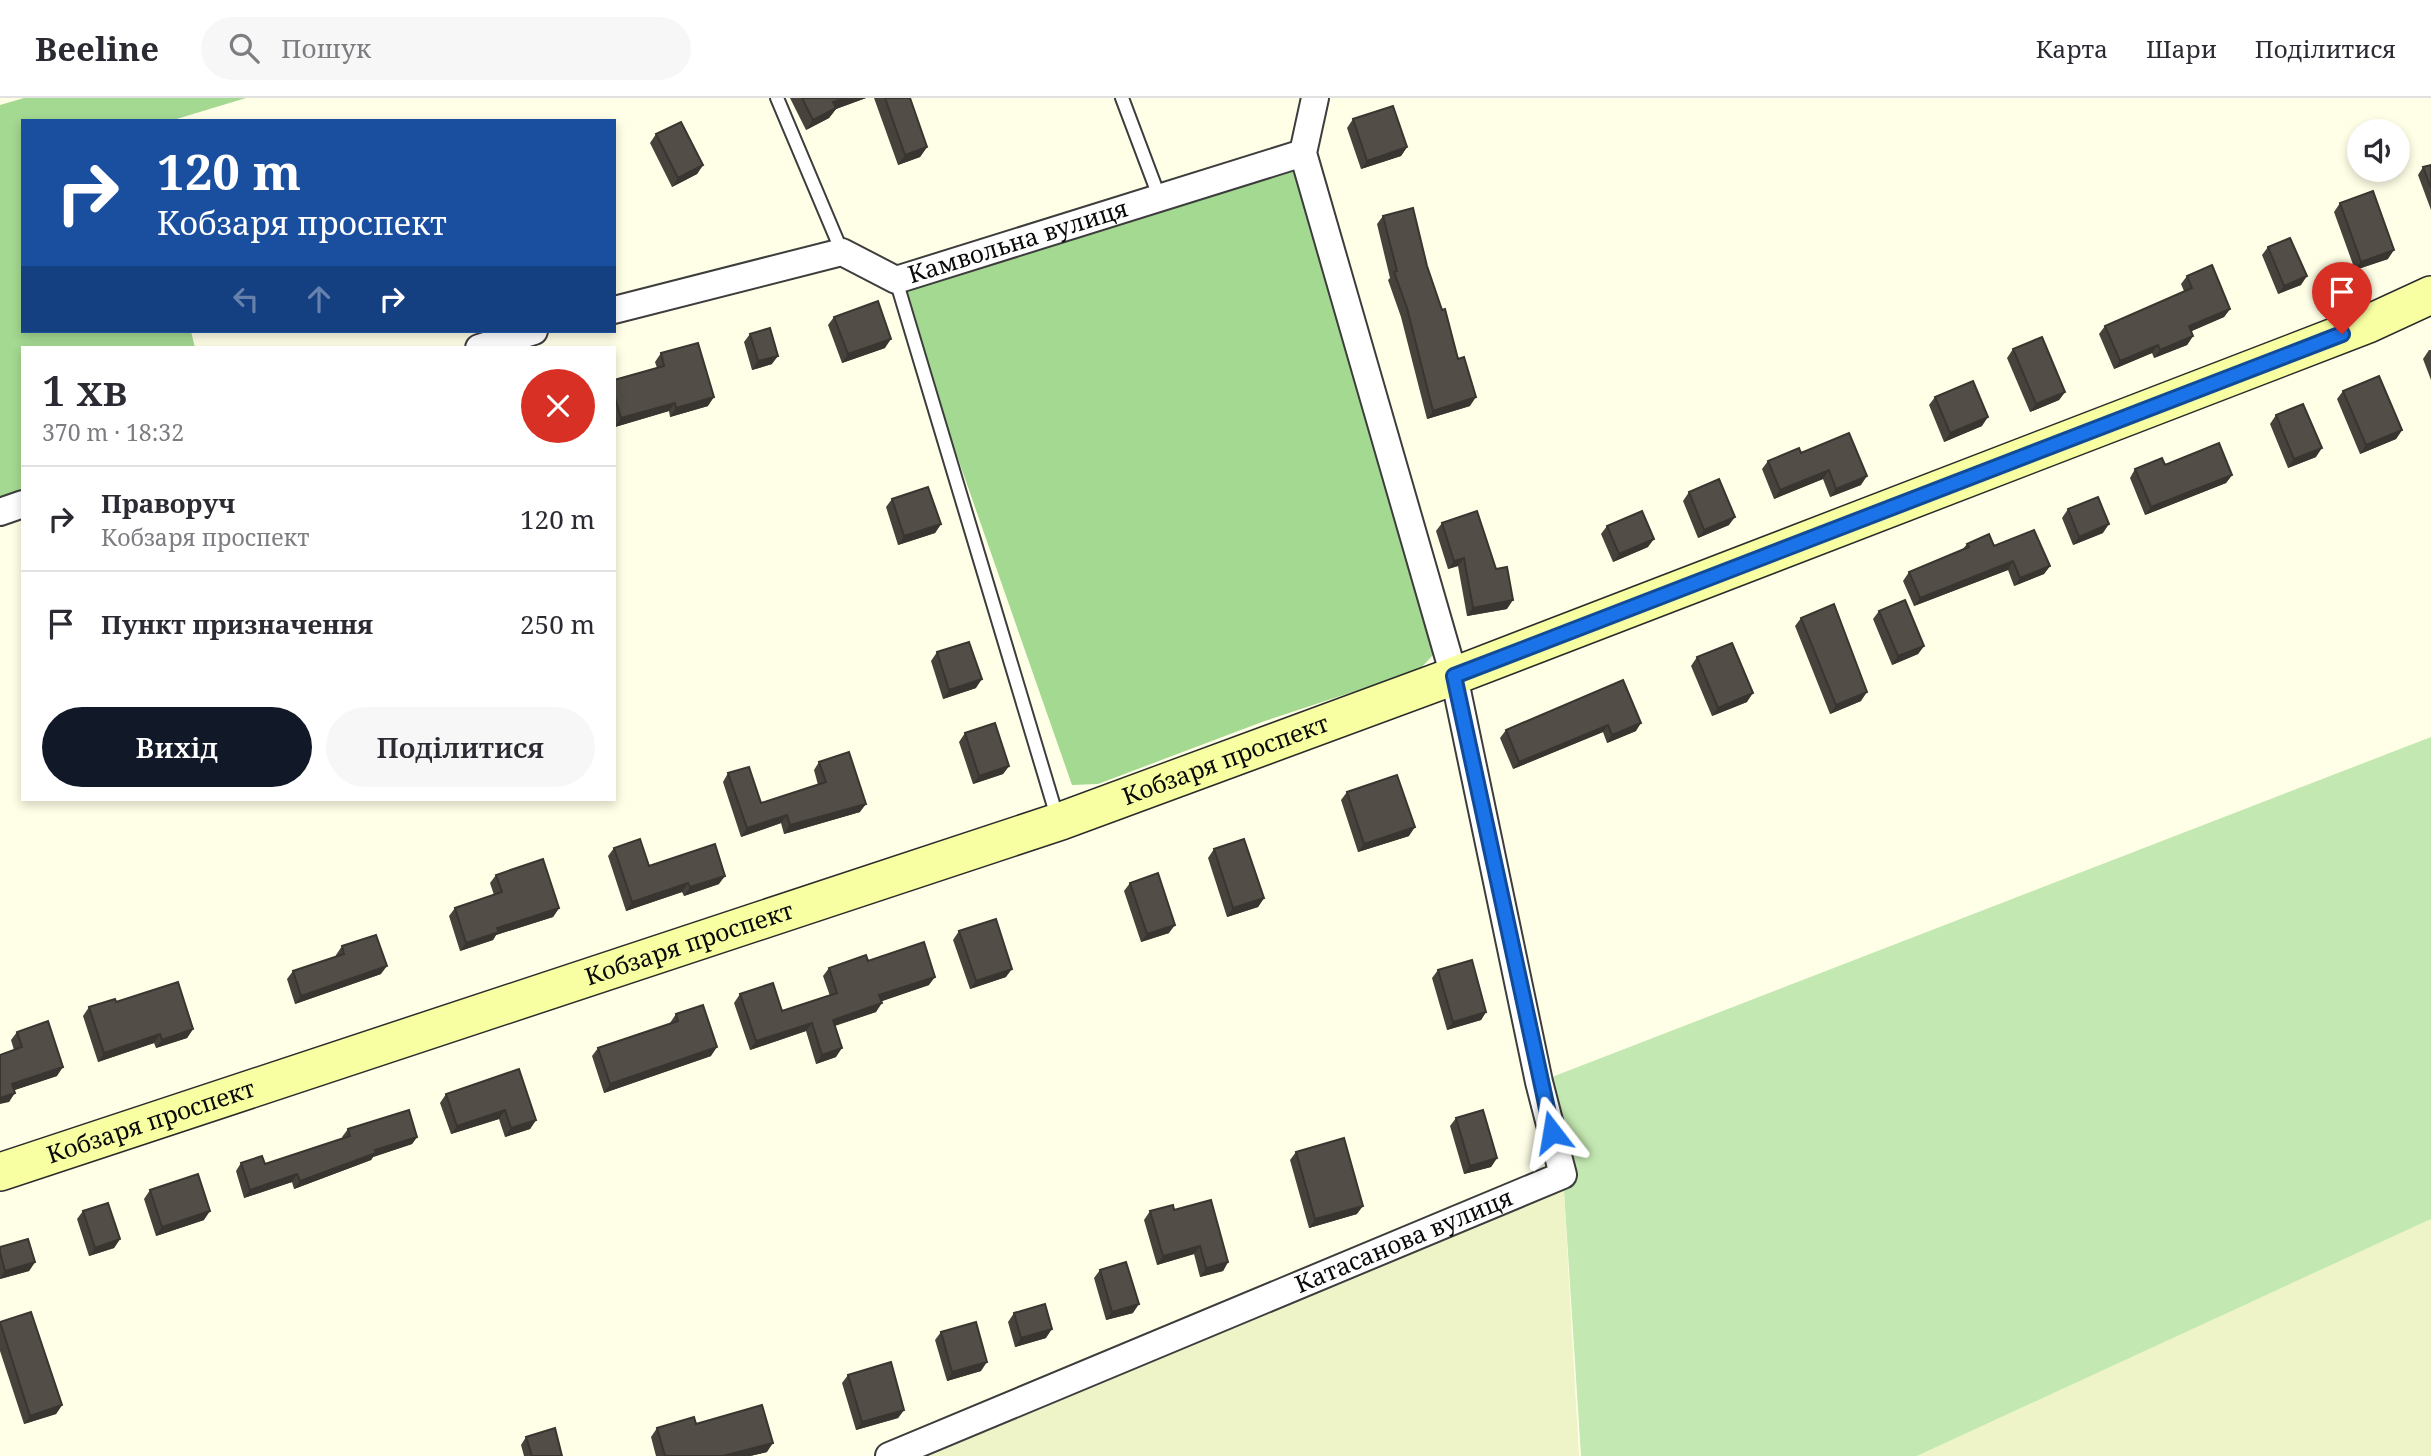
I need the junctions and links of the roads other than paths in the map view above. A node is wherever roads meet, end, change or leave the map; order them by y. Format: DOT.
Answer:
graph roads {
  1 [pos="777,98"];
  2 [pos="1122,98"];
  3 [pos="1315,98"];
  4 [pos="1303,153"];
  5 [pos="1160,200"];
  6 [pos="842,252"];
  7 [pos="896,281"];
  8 [pos="2431,295"];
  9 [pos="616,309"];
  10 [pos="528,333"];
  11 [pos="485,346"];
  12 [pos="21,505"];
  13 [pos="0,512"];
  14 [pos="1454,676"];
  15 [pos="1058,821"];
  16 [pos="0,1172"];
  17 [pos="889,1456"];
  1 -- 6 [label="lane"];
  2 -- 5 [label="lane"];
  3 -- 4 [label="street"];
  4 -- 5 [label="street, Камвольна вулиця"];
  4 -- 14 [label="street"];
  5 -- 7 [label="street, Камвольна вулиця"];
  6 -- 7 [label="street, Камвольна вулиця"];
  6 -- 9 [label="street"];
  7 -- 15 [label="lane"];
  8 -- 14 [label="main road, Кобзаря проспект"];
  10 -- 11 [label="street"];
  12 -- 13 [label="street"];
  14 -- 15 [label="main road, Кобзаря проспект"];
  14 -- 17 [label="street, Катасанова вулиця"];
  15 -- 16 [label="main road, Кобзаря проспект"];
}
